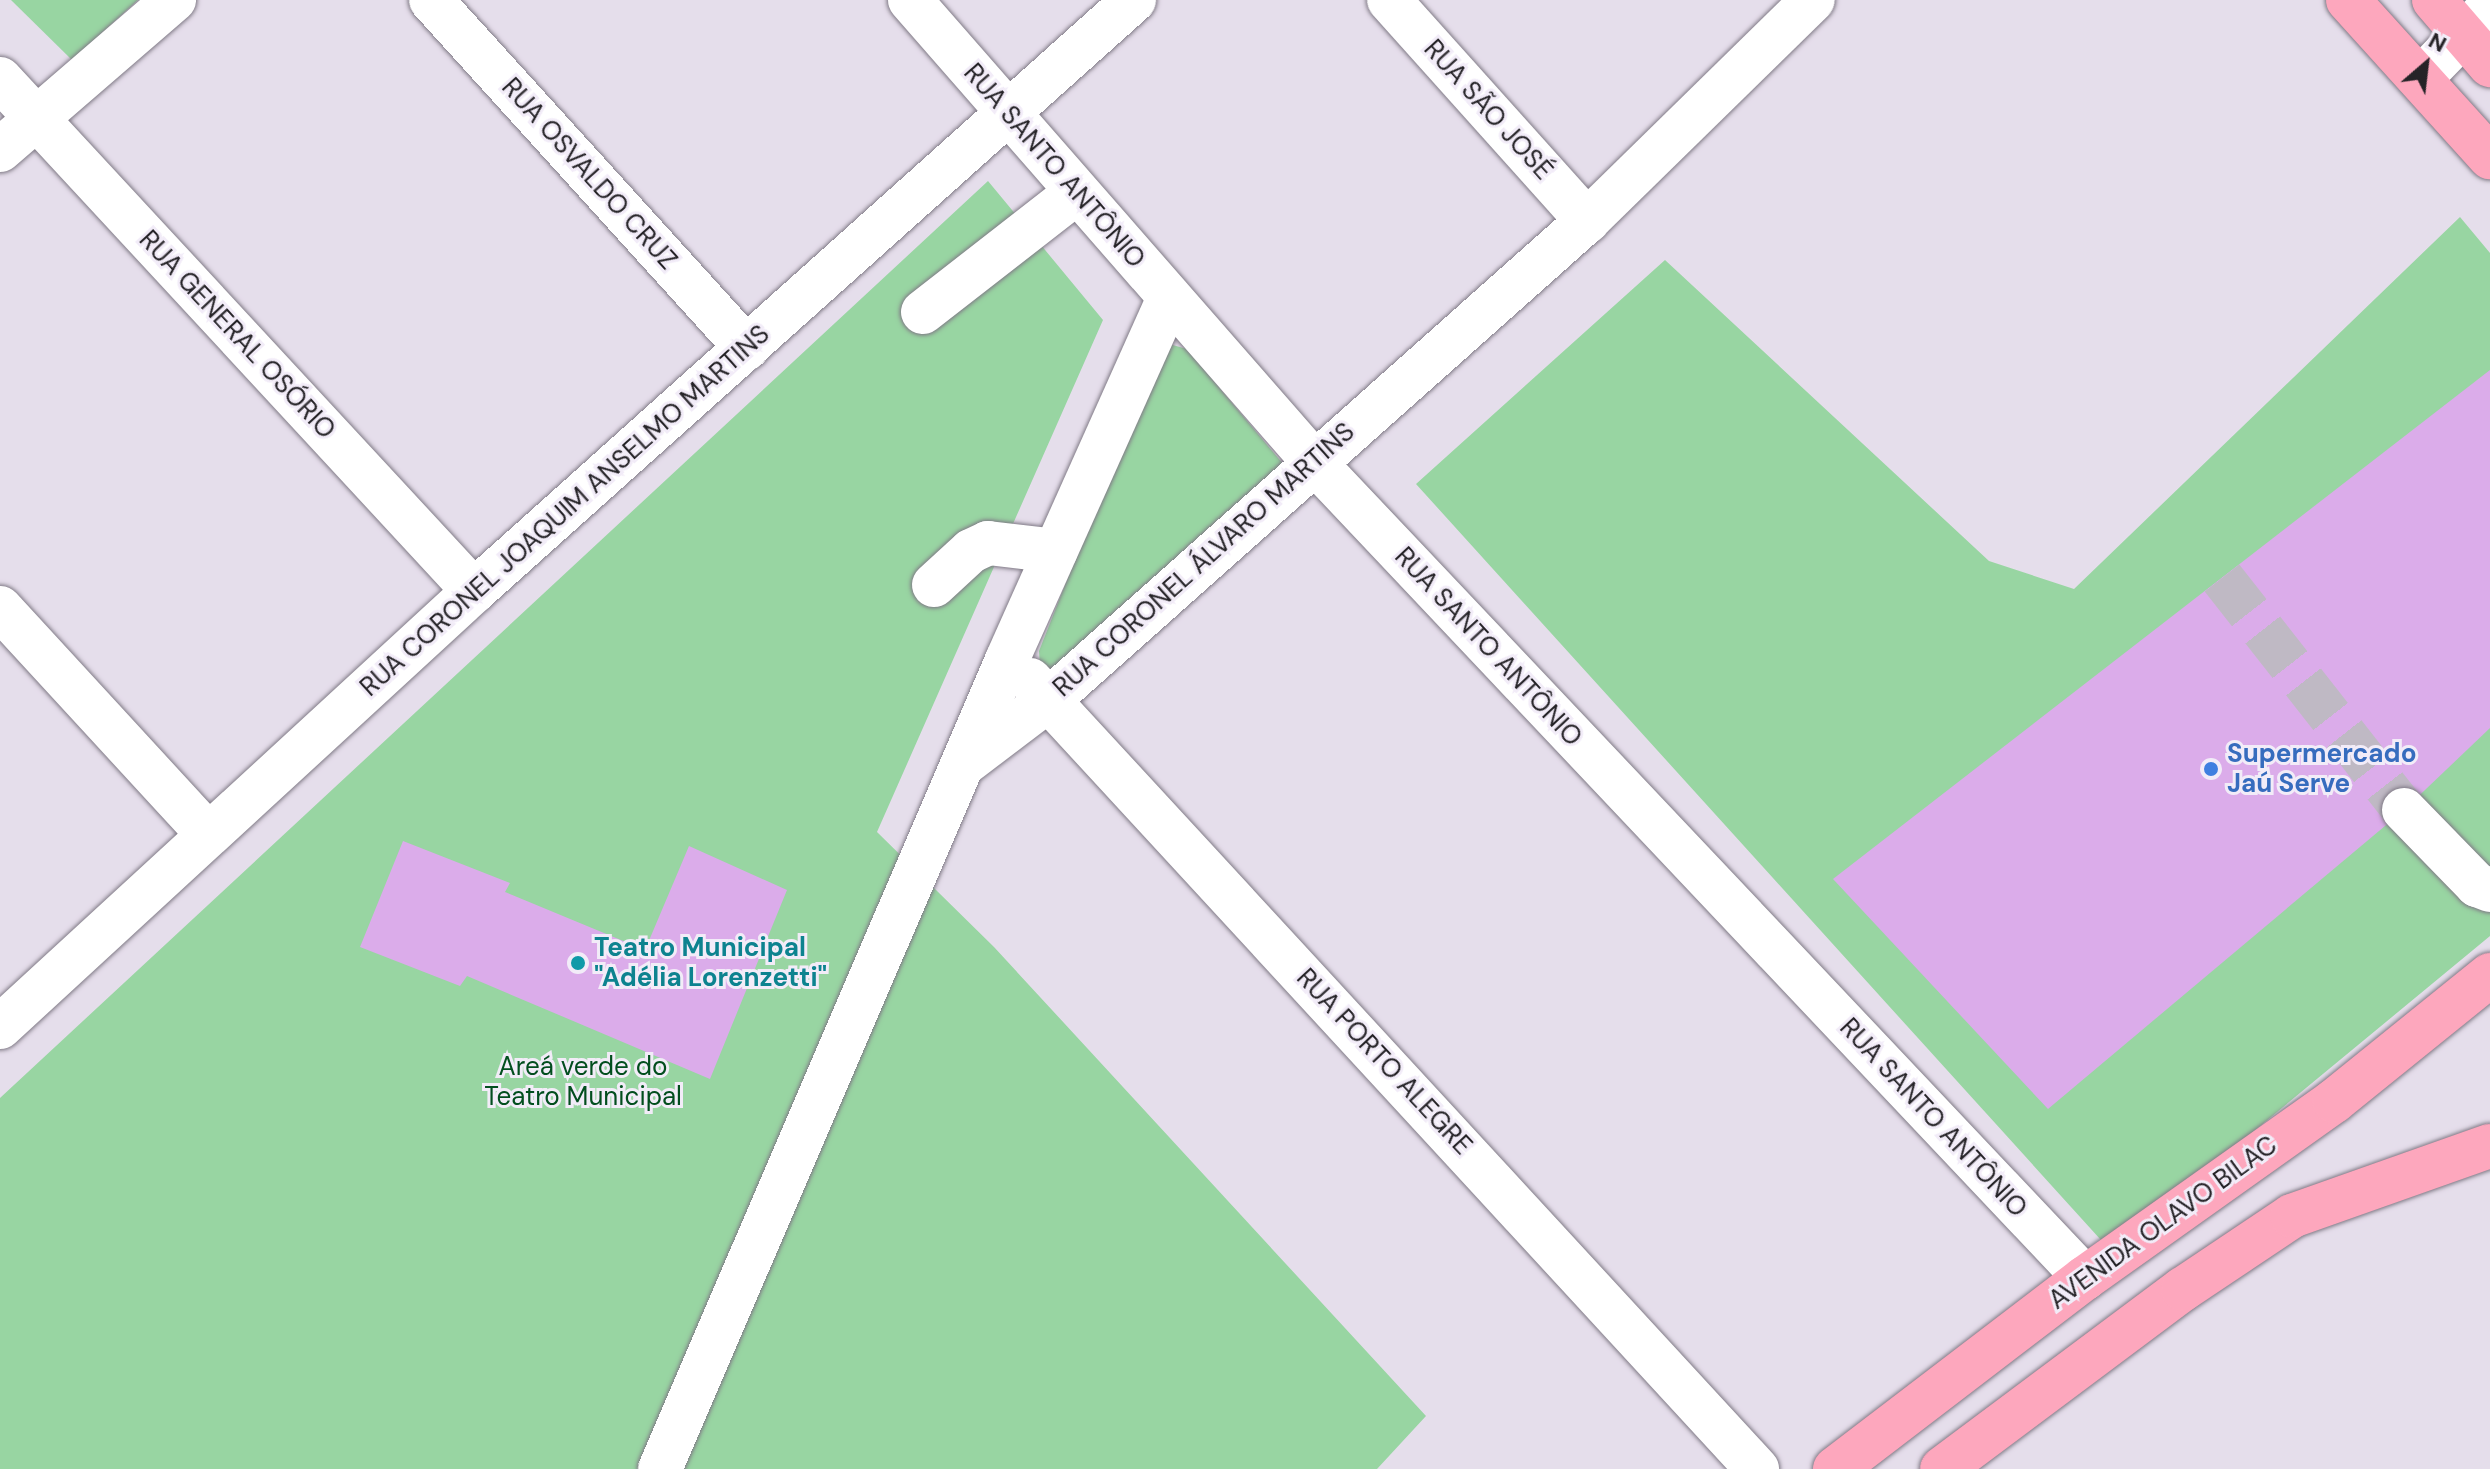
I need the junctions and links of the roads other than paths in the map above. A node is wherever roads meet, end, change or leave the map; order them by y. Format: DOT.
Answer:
graph roads {
  1 [pos="174,0"];
  2 [pos="431,0"];
  3 [pos="910,0"];
  4 [pos="1134,0"];
  5 [pos="1389,0"];
  6 [pos="1813,0"];
  7 [pos="2348,0"];
  8 [pos="2462,13"];
  9 [pos="2490,65"];
  10 [pos="2421,78"];
  11 [pos="0,79"];
  12 [pos="1008,111"];
  13 [pos="35,117"];
  14 [pos="0,150"];
  15 [pos="2490,157"];
  16 [pos="1077,192"];
  17 [pos="1587,221"];
  18 [pos="1169,298"];
  19 [pos="923,312"];
  20 [pos="747,348"];
  21 [pos="1313,461"];
  22 [pos="1056,551"];
  23 [pos="934,585"];
  24 [pos="474,591"];
  25 [pos="0,608"];
  26 [pos="1007,660"];
  27 [pos="1051,698"];
  28 [pos="962,766"];
  29 [pos="2404,810"];
  30 [pos="208,834"];
  31 [pos="2490,890"];
  32 [pos="2490,975"];
  33 [pos="0,1027"];
  34 [pos="2490,1146"];
  35 [pos="2085,1278"];
  36 [pos="660,1469"];
  37 [pos="1757,1469"];
  38 [pos="1835,1469"];
  39 [pos="1942,1469"];
  1 -- 13 [label="street"];
  2 -- 20 [label="street, RUA OSVALDO CRUZ"];
  3 -- 12 [label="street, RUA SANTO ANTÔNIO"];
  4 -- 12 [label="street, RUA CORONEL JOAQUIM ANSELMO MARTINS"];
  5 -- 17 [label="street, RUA SÃO JOSÉ"];
  6 -- 17 [label="street, RUA CORONEL ÁLVARO MARTINS"];
  7 -- 10 [label="main road"];
  8 -- 9 [label="main road"];
  8 -- 10 [label="street"];
  10 -- 15 [label="main road"];
  11 -- 13 [label="street, RUA GENERAL OSÓRIO"];
  12 -- 16 [label="street, RUA SANTO ANTÔNIO"];
  12 -- 20 [label="street, RUA CORONEL JOAQUIM ANSELMO MARTINS"];
  13 -- 14 [label="street"];
  13 -- 24 [label="street, RUA GENERAL OSÓRIO"];
  16 -- 18 [label="street, RUA SANTO ANTÔNIO"];
  16 -- 19 [label="street"];
  17 -- 21 [label="street, RUA CORONEL ÁLVARO MARTINS"];
  18 -- 21 [label="street, RUA SANTO ANTÔNIO"];
  18 -- 22 [label="street"];
  20 -- 24 [label="street, RUA CORONEL JOAQUIM ANSELMO MARTINS"];
  21 -- 27 [label="street, RUA CORONEL ÁLVARO MARTINS"];
  21 -- 35 [label="street, RUA SANTO ANTÔNIO"];
  22 -- 23 [label="street"];
  22 -- 26 [label="street"];
  24 -- 30 [label="street, RUA CORONEL JOAQUIM ANSELMO MARTINS"];
  25 -- 30 [label="street"];
  26 -- 27 [label="street, RUA PORTO ALEGRE"];
  26 -- 28 [label="street"];
  27 -- 28 [label="street, RUA CORONEL ÁLVARO MARTINS"];
  27 -- 37 [label="street, RUA PORTO ALEGRE"];
  28 -- 36 [label="street"];
  29 -- 31 [label="street"];
  30 -- 33 [label="street, RUA CORONEL JOAQUIM ANSELMO MARTINS"];
  32 -- 35 [label="main road, AVENIDA OLAVO BILAC"];
  34 -- 39 [label="main road"];
  35 -- 38 [label="main road, AVENIDA OLAVO BILAC"];
}
